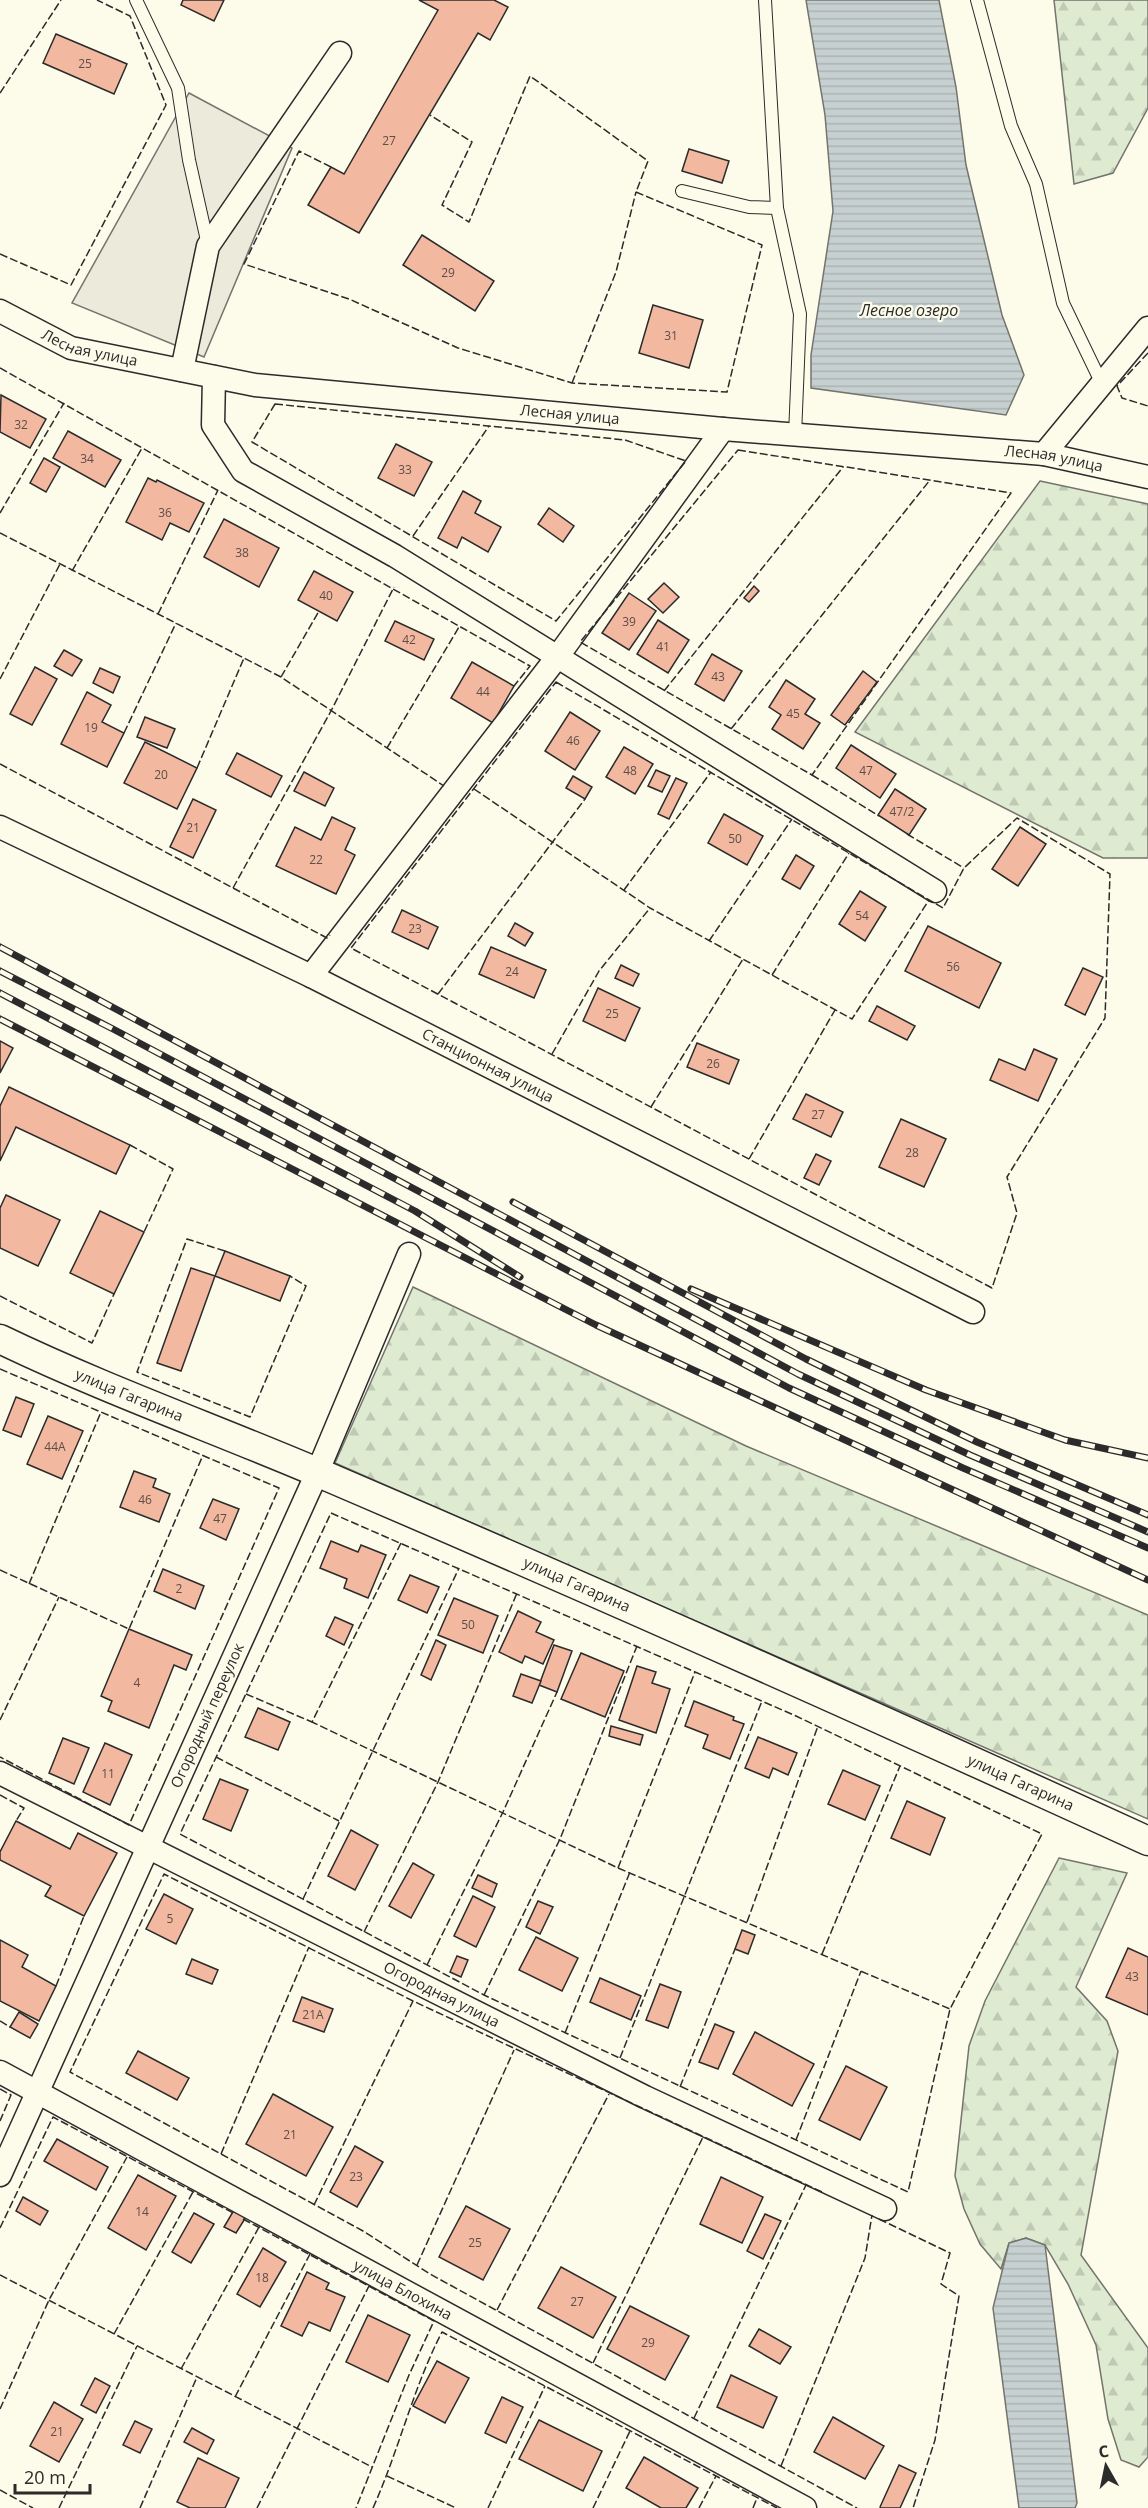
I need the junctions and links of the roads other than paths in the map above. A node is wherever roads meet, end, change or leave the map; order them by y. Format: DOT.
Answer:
graph roads {
  1 [pos="136,0"];
  2 [pos="765,0"];
  3 [pos="977,0"];
  4 [pos="340,53"];
  5 [pos="682,191"];
  6 [pos="777,208"];
  7 [pos="208,246"];
  8 [pos="0,311"];
  9 [pos="1148,328"];
  10 [pos="182,370"];
  11 [pos="214,377"];
  12 [pos="1102,384"];
  13 [pos="723,429"];
  14 [pos="795,435"];
  15 [pos="1044,454"];
  16 [pos="1148,477"];
  17 [pos="558,656"];
  18 [pos="0,827"];
  19 [pos="934,891"];
  20 [pos="311,976"];
  21 [pos="409,1254"];
  22 [pos="973,1312"];
  23 [pos="0,1339"];
  24 [pos="317,1473"];
  25 [pos="0,1773"];
  26 [pos="1148,1841"];
  27 [pos="148,1848"];
  28 [pos="0,2072"];
  29 [pos="38,2094"];
  30 [pos="0,2175"];
  31 [pos="885,2209"];
  32 [pos="805,2508"];
  1 -- 7 [label="lane"];
  2 -- 6 [label="lane"];
  3 -- 12 [label="lane"];
  4 -- 7 [label="street"];
  5 -- 6 [label="lane"];
  6 -- 14 [label="lane"];
  7 -- 10 [label="street"];
  8 -- 10 [label="street, Лесная улица"];
  9 -- 12 [label="street"];
  10 -- 11 [label="street, Лесная улица"];
  11 -- 13 [label="street, Лесная улица"];
  11 -- 17 [label="street"];
  12 -- 15 [label="street"];
  13 -- 14 [label="street, Лесная улица"];
  13 -- 17 [label="street"];
  14 -- 15 [label="street, Лесная улица"];
  15 -- 16 [label="street, Лесная улица"];
  17 -- 19 [label="street"];
  17 -- 20 [label="street"];
  18 -- 20 [label="street, Станционная улица"];
  20 -- 22 [label="street, Станционная улица"];
  21 -- 24 [label="street, Огородный переулок"];
  23 -- 24 [label="street, улица Гагарина"];
  24 -- 26 [label="street, улица Гагарина"];
  24 -- 27 [label="street, Огородный переулок"];
  25 -- 27 [label="street, Огородная улица"];
  27 -- 29 [label="street, Огородный переулок"];
  27 -- 31 [label="street, Огородная улица"];
  28 -- 29 [label="street, улица Блохина"];
  29 -- 30 [label="street, Огородный переулок"];
  29 -- 32 [label="street, улица Блохина"];
}
